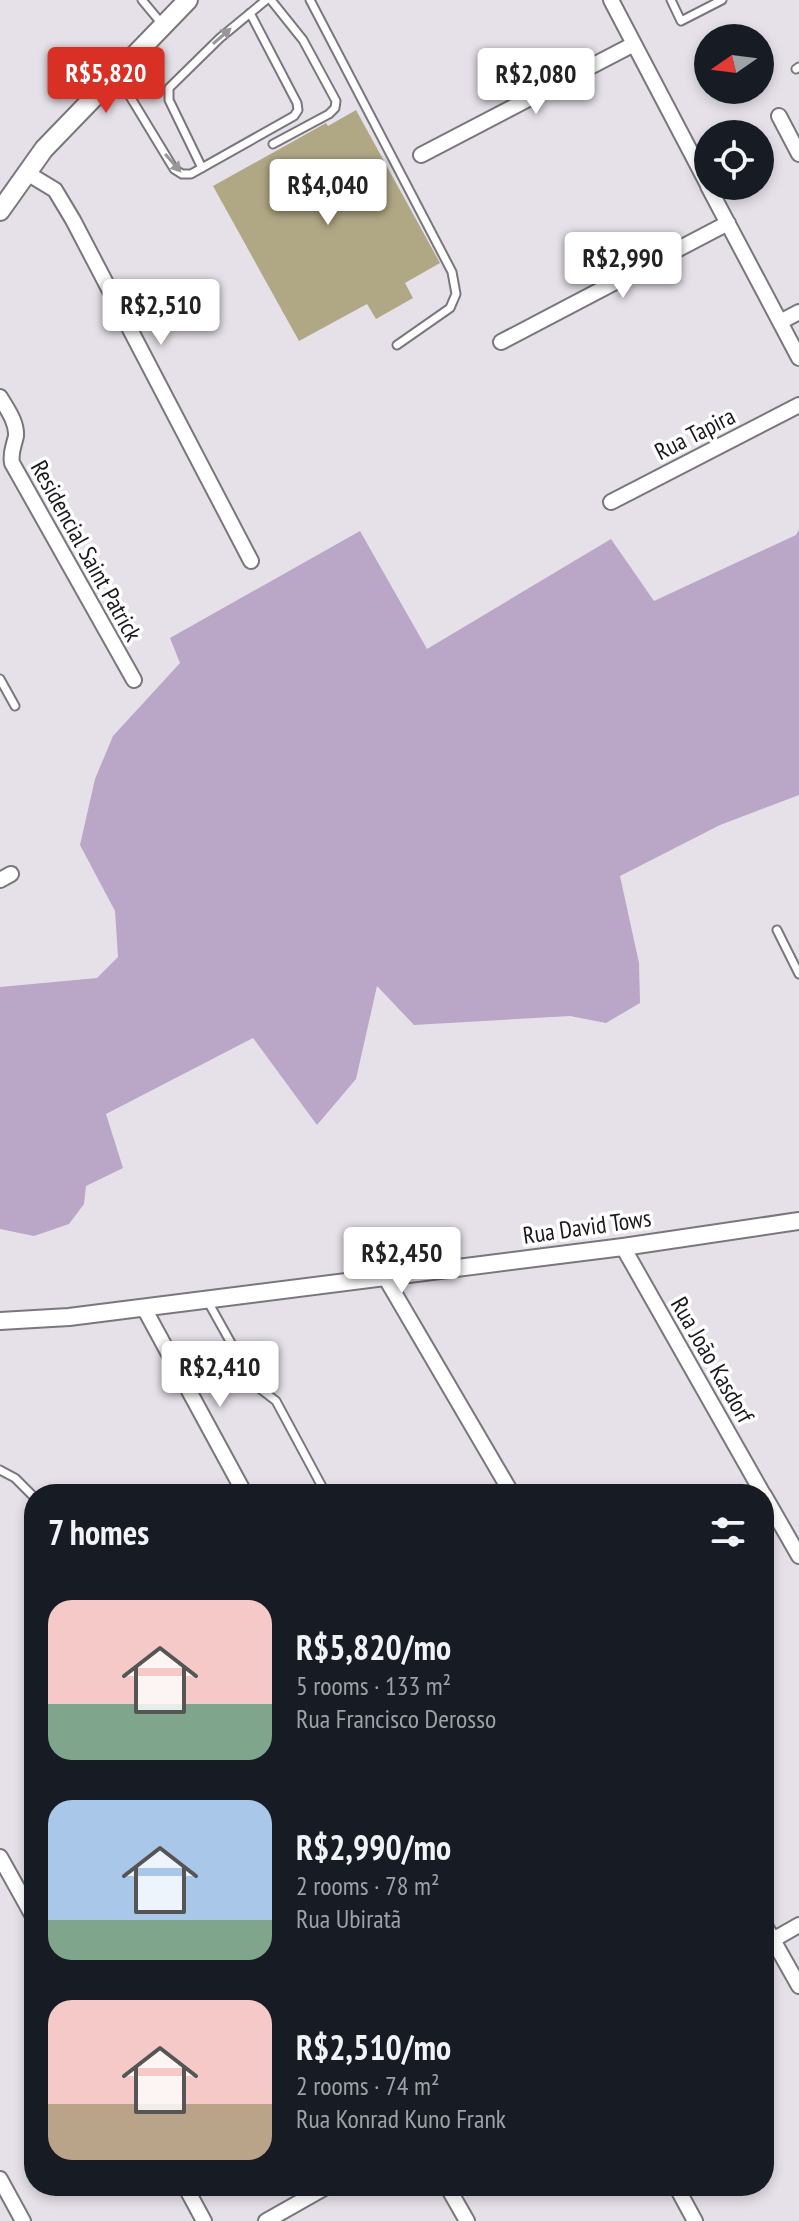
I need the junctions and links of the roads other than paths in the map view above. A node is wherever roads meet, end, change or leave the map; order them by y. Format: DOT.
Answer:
graph roads {
  1 [pos="142,0"];
  2 [pos="188,0"];
  3 [pos="269,0"];
  4 [pos="310,0"];
  5 [pos="611,0"];
  6 [pos="671,0"];
  7 [pos="722,0"];
  8 [pos="250,13"];
  9 [pos="163,26"];
  10 [pos="634,44"];
  11 [pos="117,74"];
  12 [pos="779,116"];
  13 [pos="273,144"];
  14 [pos="799,154"];
  15 [pos="421,155"];
  16 [pos="694,159"];
  17 [pos="202,168"];
  18 [pos="27,173"];
  19 [pos="716,200"];
  20 [pos="2,206"];
  21 [pos="728,223"];
  22 [pos="799,312"];
  23 [pos="780,322"];
  24 [pos="501,342"];
  25 [pos="397,345"];
  26 [pos="799,358"];
  27 [pos="0,397"];
  28 [pos="799,405"];
  29 [pos="611,502"];
  30 [pos="251,561"];
  31 [pos="0,679"];
  32 [pos="134,680"];
  33 [pos="15,706"];
  34 [pos="777,930"];
  35 [pos="799,974"];
  36 [pos="799,1221"];
  37 [pos="623,1247"];
  38 [pos="385,1277"];
  39 [pos="207,1300"];
  40 [pos="144,1308"];
  41 [pos="0,1321"];
  42 [pos="0,1470"];
  43 [pos="240,1484"];
  44 [pos="321,1484"];
  45 [pos="506,1484"];
  46 [pos="758,1484"];
  47 [pos="24,1487"];
  48 [pos="774,1512"];
  49 [pos="799,1556"];
  50 [pos="0,1857"];
  51 [pos="24,1900"];
  52 [pos="799,1925"];
  53 [pos="774,1939"];
  54 [pos="774,1949"];
  55 [pos="799,1986"];
  56 [pos="0,2179"];
  57 [pos="190,2196"];
  58 [pos="308,2196"];
  59 [pos="453,2196"];
  60 [pos="681,2196"];
  61 [pos="23,2221"];
  62 [pos="204,2221"];
  63 [pos="266,2221"];
  64 [pos="467,2221"];
  65 [pos="695,2221"];
  1 -- 9 [label="lane"];
  2 -- 9 [label="main road"];
  3 -- 8 [label="lane"];
  3 -- 13 [label="lane"];
  4 -- 25 [label="lane"];
  5 -- 10 [label="street"];
  6 -- 7 [label="lane"];
  17 -- 8 [label="lane, one-way"];
  8 -- 17 [label="lane"];
  9 -- 11 [label="main road"];
  10 -- 15 [label="street"];
  10 -- 16 [label="street"];
  11 -- 17 [label="lane, one-way"];
  11 -- 18 [label="main road"];
  12 -- 14 [label="street"];
  18 -- 20 [label="main road"];
  18 -- 30 [label="street"];
  19 -- 21 [label="street"];
  21 -- 23 [label="street"];
  21 -- 24 [label="street"];
  22 -- 23 [label="street"];
  23 -- 26 [label="street"];
  27 -- 32 [label="street, Residencial Saint Patrick"];
  28 -- 29 [label="street, Rua Tapira"];
  31 -- 33 [label="lane"];
  34 -- 35 [label="lane"];
  36 -- 37 [label="street, Rua David Tows"];
  37 -- 38 [label="street, Rua David Tows"];
  37 -- 46 [label="street, Rua João Kasdorf"];
  38 -- 39 [label="street, Rua David Tows"];
  38 -- 45 [label="street"];
  39 -- 40 [label="street, Rua David Tows"];
  39 -- 44 [label="lane"];
  40 -- 41 [label="street, Rua David Tows"];
  40 -- 43 [label="street"];
  42 -- 47 [label="lane"];
  48 -- 49 [label="street, Rua João Kasdorf"];
  50 -- 51 [label="street"];
  52 -- 53 [label="street"];
  54 -- 55 [label="street"];
  56 -- 61 [label="street"];
  57 -- 62 [label="street"];
  58 -- 63 [label="street"];
  59 -- 64 [label="street"];
  60 -- 65 [label="street"];
}
